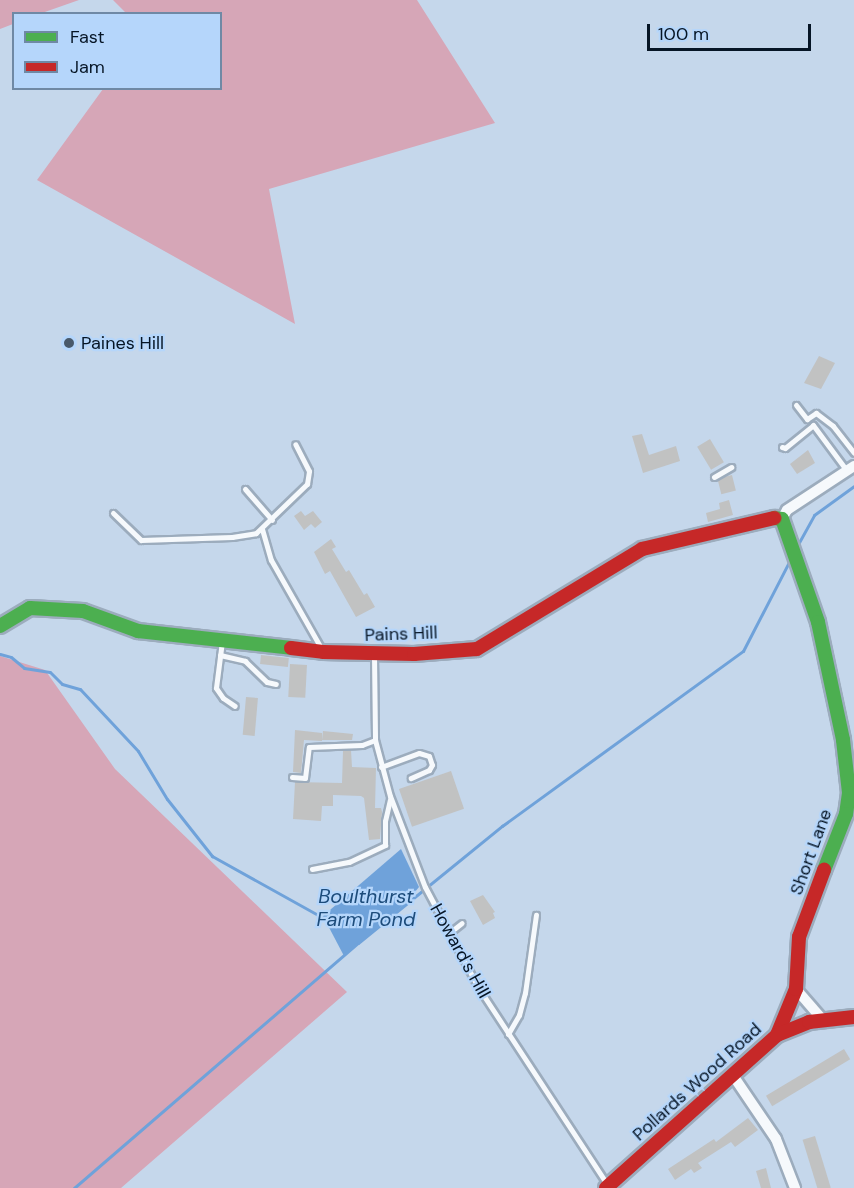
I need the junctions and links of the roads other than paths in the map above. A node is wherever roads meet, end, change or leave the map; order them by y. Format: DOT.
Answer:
graph roads {
  1 [pos="795,405"];
  2 [pos="295,444"];
  3 [pos="782,447"];
  4 [pos="854,453"];
  5 [pos="731,467"];
  6 [pos="850,469"];
  7 [pos="714,477"];
  8 [pos="245,489"];
  9 [pos="113,513"];
  10 [pos="782,519"];
  11 [pos="272,520"];
  12 [pos="262,529"];
  13 [pos="0,626"];
  14 [pos="222,640"];
  15 [pos="323,652"];
  16 [pos="220,655"];
  17 [pos="374,655"];
  18 [pos="276,684"];
  19 [pos="236,706"];
  20 [pos="375,740"];
  21 [pos="381,767"];
  22 [pos="292,777"];
  23 [pos="411,778"];
  24 [pos="390,796"];
  25 [pos="312,870"];
  26 [pos="536,915"];
  27 [pos="462,923"];
  28 [pos="450,933"];
  29 [pos="796,989"];
  30 [pos="854,1017"];
  31 [pos="822,1019"];
  32 [pos="508,1034"];
  33 [pos="777,1035"];
  34 [pos="732,1074"];
  35 [pos="607,1187"];
  36 [pos="795,1188"];
  1 -- 4 [label="lane"];
  2 -- 11 [label="lane"];
  3 -- 6 [label="lane"];
  5 -- 7 [label="lane"];
  6 -- 10 [label="street"];
  8 -- 11 [label="lane"];
  9 -- 12 [label="lane"];
  10 -- 17 [label="street, Pains Hill"];
  10 -- 29 [label="street, Short Lane"];
  11 -- 12 [label="lane"];
  12 -- 15 [label="lane"];
  13 -- 14 [label="street, Pains Hill"];
  14 -- 15 [label="street, Pains Hill"];
  14 -- 16 [label="lane"];
  15 -- 17 [label="street, Pains Hill"];
  16 -- 18 [label="lane"];
  16 -- 19 [label="lane"];
  17 -- 20 [label="lane, Howard's Hill"];
  20 -- 21 [label="lane, Howard's Hill"];
  20 -- 22 [label="lane"];
  21 -- 23 [label="lane"];
  21 -- 24 [label="lane, Howard's Hill"];
  24 -- 25 [label="lane"];
  24 -- 28 [label="lane, Howard's Hill"];
  26 -- 32 [label="lane"];
  27 -- 28 [label="lane"];
  28 -- 32 [label="lane, Howard's Hill"];
  29 -- 31 [label="street"];
  29 -- 33 [label="street, Short Lane"];
  30 -- 31 [label="street, Pollards Wood Road"];
  31 -- 33 [label="street, Pollards Wood Road"];
  32 -- 35 [label="lane, Howard's Hill"];
  33 -- 34 [label="street, Pollards Wood Road"];
  34 -- 35 [label="street, Pollards Wood Road"];
  34 -- 36 [label="street"];
}
